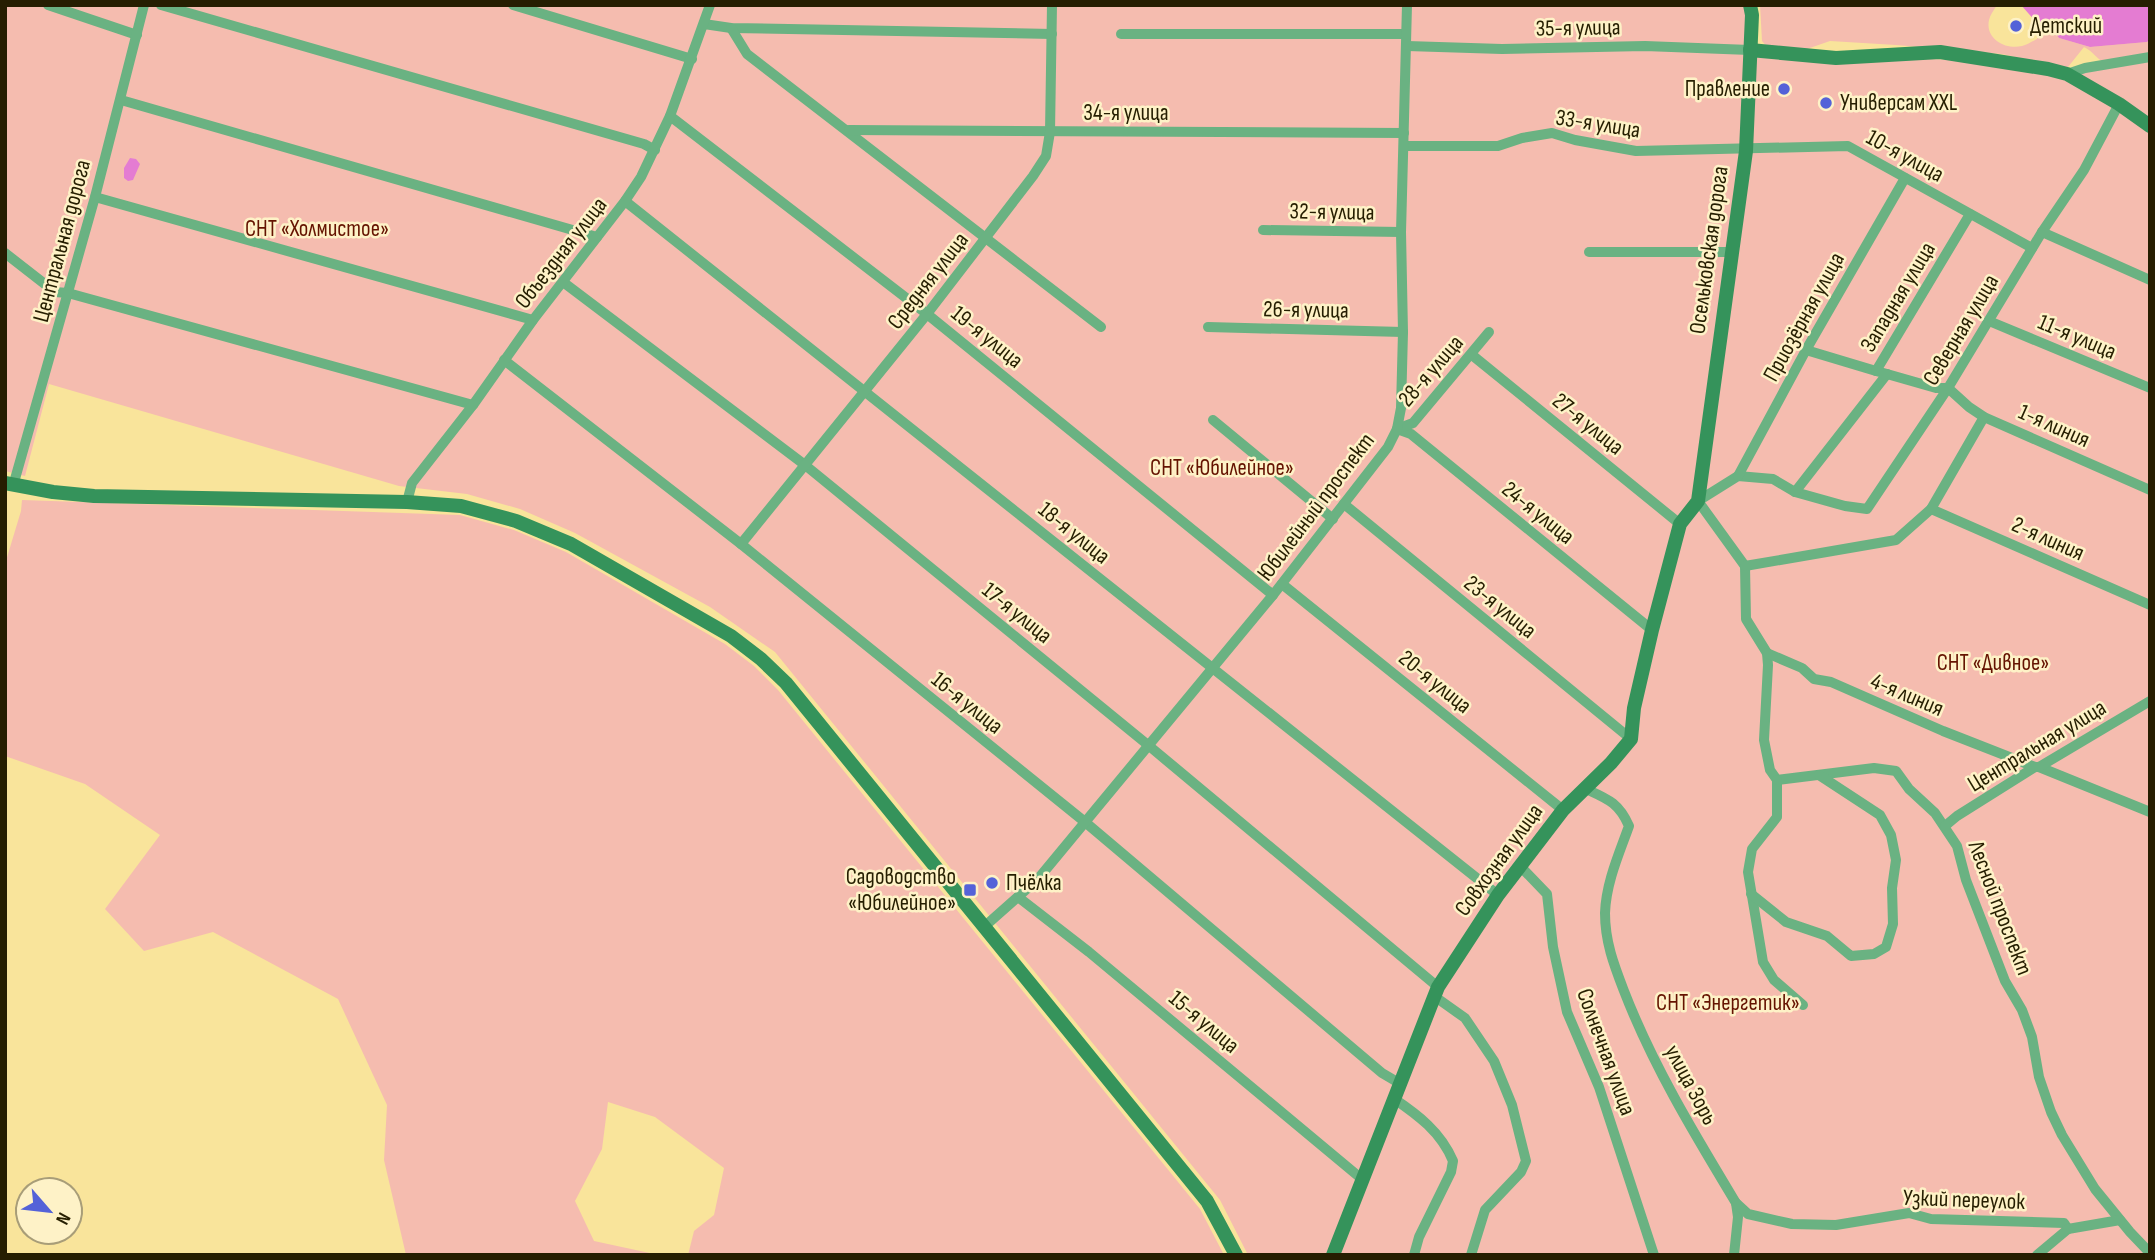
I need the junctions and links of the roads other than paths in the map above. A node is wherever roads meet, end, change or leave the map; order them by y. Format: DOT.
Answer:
graph roads {
  1 [pos="48,5"];
  2 [pos="144,5"];
  3 [pos="161,5"];
  4 [pos="513,5"];
  5 [pos="710,5"];
  6 [pos="1052,5"];
  7 [pos="1406,5"];
  8 [pos="1750,5"];
  9 [pos="704,24"];
  10 [pos="731,27"];
  11 [pos="1052,34"];
  12 [pos="1121,34"];
  13 [pos="1406,34"];
  14 [pos="136,35"];
  15 [pos="1406,46"];
  16 [pos="1751,50"];
  17 [pos="2150,57"];
  18 [pos="692,59"];
  19 [pos="2067,74"];
  20 [pos="121,100"];
  21 [pos="2119,104"];
  22 [pos="670,117"];
  23 [pos="2150,126"];
  24 [pos="849,130"];
  25 [pos="1050,132"];
  26 [pos="1404,133"];
  27 [pos="1404,146"];
  28 [pos="655,150"];
  29 [pos="1746,150"];
  30 [pos="1905,178"];
  31 [pos="95,197"];
  32 [pos="625,201"];
  33 [pos="1970,214"];
  34 [pos="1263,230"];
  35 [pos="1401,232"];
  36 [pos="2042,232"];
  37 [pos="597,237"];
  38 [pos="987,237"];
  39 [pos="2032,248"];
  40 [pos="1590,252"];
  41 [pos="1731,252"];
  42 [pos="5,253"];
  43 [pos="2150,280"];
  44 [pos="563,282"];
  45 [pos="68,293"];
  46 [pos="927,313"];
  47 [pos="533,320"];
  48 [pos="1989,321"];
  49 [pos="1101,327"];
  50 [pos="1208,327"];
  51 [pos="1403,331"];
  52 [pos="1489,332"];
  53 [pos="1806,350"];
  54 [pos="1472,355"];
  55 [pos="504,360"];
  56 [pos="1882,372"];
  57 [pos="1948,388"];
  58 [pos="2150,388"];
  59 [pos="865,391"];
  60 [pos="473,405"];
  61 [pos="1984,417"];
  62 [pos="1213,420"];
  63 [pos="1397,429"];
  64 [pos="806,465"];
  65 [pos="1738,476"];
  66 [pos="9,485"];
  67 [pos="2150,490"];
  68 [pos="1795,492"];
  69 [pos="1698,501"];
  70 [pos="407,502"];
  71 [pos="1344,504"];
  72 [pos="1931,509"];
  73 [pos="1333,519"];
  74 [pos="1681,524"];
  75 [pos="741,544"];
  76 [pos="1745,566"];
  77 [pos="1282,584"];
  78 [pos="1273,595"];
  79 [pos="2150,605"];
  80 [pos="1652,631"];
  81 [pos="1766,653"];
  82 [pos="1212,668"];
  83 [pos="2150,701"];
  84 [pos="1631,739"];
  85 [pos="1148,745"];
  86 [pos="2037,767"];
  87 [pos="1819,775"];
  88 [pos="1777,780"];
  89 [pos="1586,789"];
  90 [pos="1563,810"];
  91 [pos="2150,812"];
  92 [pos="1085,822"];
  93 [pos="1945,826"];
  94 [pos="1521,867"];
  95 [pos="1751,894"];
  96 [pos="1498,895"];
  97 [pos="1018,897"];
  98 [pos="985,926"];
  99 [pos="1436,991"];
  100 [pos="1803,1005"];
  101 [pos="1399,1083"];
  102 [pos="1393,1098"];
  103 [pos="1363,1180"];
  104 [pos="1737,1203"];
  105 [pos="2120,1220"];
  106 [pos="2068,1229"];
  107 [pos="2150,1253"];
  108 [pos="1236,1255"];
  109 [pos="1333,1255"];
  110 [pos="1414,1255"];
  111 [pos="1471,1255"];
  112 [pos="1654,1255"];
  113 [pos="1734,1255"];
  114 [pos="2037,1255"];
  1 -- 14 [label="street"];
  2 -- 14 [label="street, Центральная дорога"];
  3 -- 28 [label="street"];
  4 -- 18 [label="street"];
  5 -- 9 [label="street, Объездная улица"];
  6 -- 11 [label="street, Средняя улица"];
  7 -- 13 [label="street, Юбилейный проспект"];
  8 -- 16 [label="street, Осельковская дорога"];
  9 -- 10 [label="street"];
  9 -- 18 [label="street, Объездная улица"];
  10 -- 11 [label="street"];
  10 -- 24 [label="street"];
  11 -- 25 [label="street, Средняя улица"];
  12 -- 13 [label="street"];
  13 -- 15 [label="street, Юбилейный проспект"];
  14 -- 20 [label="street, Центральная дорога"];
  15 -- 16 [label="street, 35-я улица"];
  15 -- 26 [label="street, Юбилейный проспект"];
  16 -- 19 [label="street"];
  16 -- 29 [label="street, Осельковская дорога"];
  17 -- 19 [label="street"];
  18 -- 22 [label="street, Объездная улица"];
  19 -- 21 [label="street"];
  20 -- 31 [label="street, Центральная дорога"];
  20 -- 37 [label="street"];
  21 -- 23 [label="street"];
  21 -- 36 [label="street, Северная улица"];
  22 -- 28 [label="street, Объездная улица"];
  22 -- 46 [label="street, 19-я улица"];
  24 -- 25 [label="street, 34-я улица"];
  24 -- 38 [label="street"];
  25 -- 26 [label="street, 34-я улица"];
  25 -- 38 [label="street, Средняя улица"];
  26 -- 27 [label="street, Юбилейный проспект"];
  27 -- 29 [label="street, 33-я улица"];
  27 -- 35 [label="street, Юбилейный проспект"];
  28 -- 32 [label="street, Объездная улица"];
  29 -- 30 [label="street, 10-я улица"];
  29 -- 41 [label="street, Осельковская дорога"];
  30 -- 33 [label="street, 10-я улица"];
  30 -- 53 [label="street, Приозёрная улица"];
  31 -- 45 [label="street, Центральная дорога"];
  31 -- 47 [label="street"];
  32 -- 37 [label="street, Объездная улица"];
  32 -- 59 [label="street, 18-я улица"];
  33 -- 39 [label="street, 10-я улица"];
  33 -- 56 [label="street, Западная улица"];
  34 -- 35 [label="street, 32-я улица"];
  35 -- 51 [label="street, Юбилейный проспект"];
  36 -- 39 [label="street, Северная улица"];
  36 -- 43 [label="street"];
  37 -- 44 [label="street, Объездная улица"];
  38 -- 46 [label="street, Средняя улица"];
  38 -- 49 [label="street"];
  39 -- 48 [label="street, Северная улица"];
  40 -- 41 [label="street"];
  41 -- 69 [label="street, Осельковская дорога"];
  42 -- 45 [label="street"];
  44 -- 47 [label="street, Объездная улица"];
  44 -- 64 [label="street, 17-я улица"];
  45 -- 60 [label="street"];
  45 -- 66 [label="street, Центральная дорога"];
  46 -- 59 [label="street, Средняя улица"];
  46 -- 78 [label="street, 19-я улица"];
  47 -- 55 [label="street, Объездная улица"];
  48 -- 57 [label="street, Северная улица"];
  48 -- 58 [label="street, 11-я улица"];
  50 -- 51 [label="street, 26-я улица"];
  51 -- 63 [label="street, Юбилейный проспект"];
  52 -- 54 [label="street, 28-я улица"];
  53 -- 56 [label="street"];
  53 -- 65 [label="street, Приозёрная улица"];
  54 -- 63 [label="street, 28-я улица"];
  54 -- 74 [label="street, 27-я улица"];
  55 -- 60 [label="street, Объездная улица"];
  55 -- 75 [label="street, 16-я улица"];
  56 -- 57 [label="street"];
  56 -- 68 [label="street, Западная улица"];
  57 -- 61 [label="street, 1-я линия"];
  57 -- 68 [label="street, Северная улица"];
  59 -- 64 [label="street, Средняя улица"];
  59 -- 82 [label="street, 18-я улица"];
  60 -- 70 [label="street, Объездная улица"];
  61 -- 67 [label="street, 1-я линия"];
  61 -- 72 [label="street"];
  62 -- 73 [label="street"];
  63 -- 71 [label="street, Юбилейный проспект"];
  63 -- 80 [label="street, 24-я улица"];
  64 -- 75 [label="street, Средняя улица"];
  64 -- 85 [label="street, 17-я улица"];
  65 -- 68 [label="street"];
  65 -- 69 [label="street"];
  66 -- 70 [label="street"];
  69 -- 74 [label="street"];
  69 -- 76 [label="street"];
  70 -- 98 [label="street"];
  71 -- 73 [label="street, Юбилейный проспект"];
  71 -- 84 [label="street, 23-я улица"];
  72 -- 76 [label="street"];
  72 -- 79 [label="street, 2-я линия"];
  73 -- 77 [label="street, Юбилейный проспект"];
  74 -- 80 [label="street"];
  75 -- 92 [label="street, 16-я улица"];
  76 -- 81 [label="street"];
  77 -- 78 [label="street, Юбилейный проспект"];
  77 -- 90 [label="street, 20-я улица"];
  78 -- 82 [label="street, Юбилейный проспект"];
  80 -- 84 [label="street"];
  81 -- 86 [label="street, 4-я линия"];
  81 -- 88 [label="street"];
  82 -- 85 [label="street, Юбилейный проспект"];
  82 -- 96 [label="street, 18-я улица"];
  83 -- 86 [label="street, Центральная улица"];
  84 -- 89 [label="street, Совхозная улица"];
  85 -- 92 [label="street, Юбилейный проспект"];
  85 -- 99 [label="street, 17-я улица"];
  86 -- 91 [label="street, 4-я линия"];
  86 -- 93 [label="street, Центральная улица"];
  87 -- 88 [label="street, Лесной проспект"];
  87 -- 93 [label="street, Лесной проспект"];
  87 -- 95 [label="street"];
  88 -- 95 [label="street"];
  89 -- 90 [label="street, Совхозная улица"];
  89 -- 104 [label="street, улица Зорь"];
  90 -- 94 [label="street, Совхозная улица"];
  92 -- 97 [label="street, Юбилейный проспект"];
  92 -- 101 [label="street, 16-я улица"];
  93 -- 105 [label="street, Лесной проспект"];
  94 -- 96 [label="street, Совхозная улица"];
  94 -- 112 [label="street, Солнечная улица"];
  95 -- 100 [label="street"];
  96 -- 99 [label="street, Совхозная улица"];
  97 -- 98 [label="street, Юбилейный проспект"];
  97 -- 103 [label="street, 15-я улица"];
  98 -- 108 [label="street"];
  99 -- 101 [label="street, Совхозная улица"];
  99 -- 111 [label="street, 17-я улица"];
  101 -- 102 [label="street, Совхозная улица"];
  102 -- 103 [label="street, Совхозная улица"];
  102 -- 110 [label="street"];
  103 -- 109 [label="street, Совхозная улица"];
  104 -- 106 [label="street, Узкий переулок"];
  104 -- 113 [label="street"];
  105 -- 106 [label="street"];
  105 -- 107 [label="street, Лесной проспект"];
  106 -- 114 [label="street"];
}
